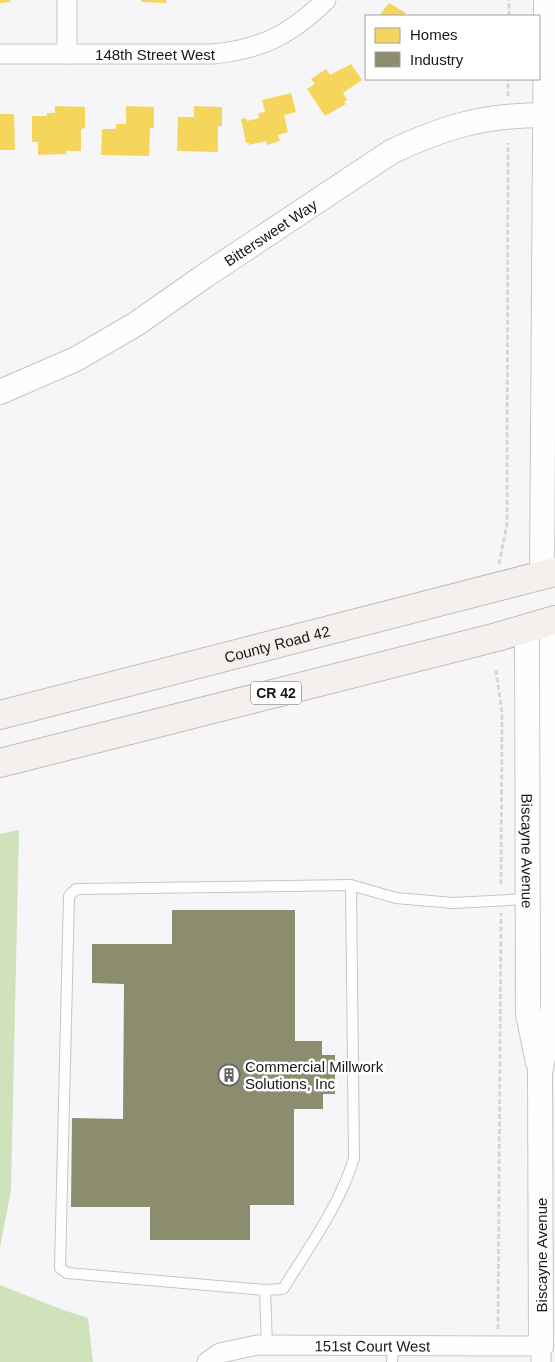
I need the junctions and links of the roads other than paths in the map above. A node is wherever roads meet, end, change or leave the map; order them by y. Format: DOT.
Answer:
graph roads {
  1 [pos="67,0"];
  2 [pos="326,0"];
  3 [pos="546,0"];
  4 [pos="0,54"];
  5 [pos="67,54"];
  6 [pos="550,115"];
  7 [pos="0,392"];
  8 [pos="548,573"];
  9 [pos="545,623"];
  10 [pos="0,715"];
  11 [pos="0,763"];
  12 [pos="351,885"];
  13 [pos="528,900"];
  14 [pos="540,1074"];
  15 [pos="265,1290"];
  16 [pos="267,1345"];
  17 [pos="392,1354"];
  18 [pos="541,1354"];
  19 [pos="207,1362"];
  1 -- 5 [label="street"];
  2 -- 5 [label="street, 148th Street West"];
  3 -- 6 [label="street"];
  4 -- 5 [label="street, 148th Street West"];
  6 -- 7 [label="street, Bittersweet Way"];
  6 -- 8 [label="street"];
  8 -- 10 [label="highway, County Road 42"];
  9 -- 11 [label="highway, CR 42"];
  9 -- 13 [label="street, Biscayne Avenue"];
  9 -- 14 [label="street, Biscayne Avenue"];
  12 -- 13 [label="lane"];
  12 -- 15 [label="lane"];
  12 -- 15 [label="lane"];
  13 -- 14 [label="street, Biscayne Avenue"];
  14 -- 18 [label="street, Biscayne Avenue"];
  15 -- 16 [label="lane"];
  16 -- 17 [label="street, 151st Court West"];
  16 -- 19 [label="street, 151st Court West"];
  17 -- 18 [label="street, 151st Court West"];
}
